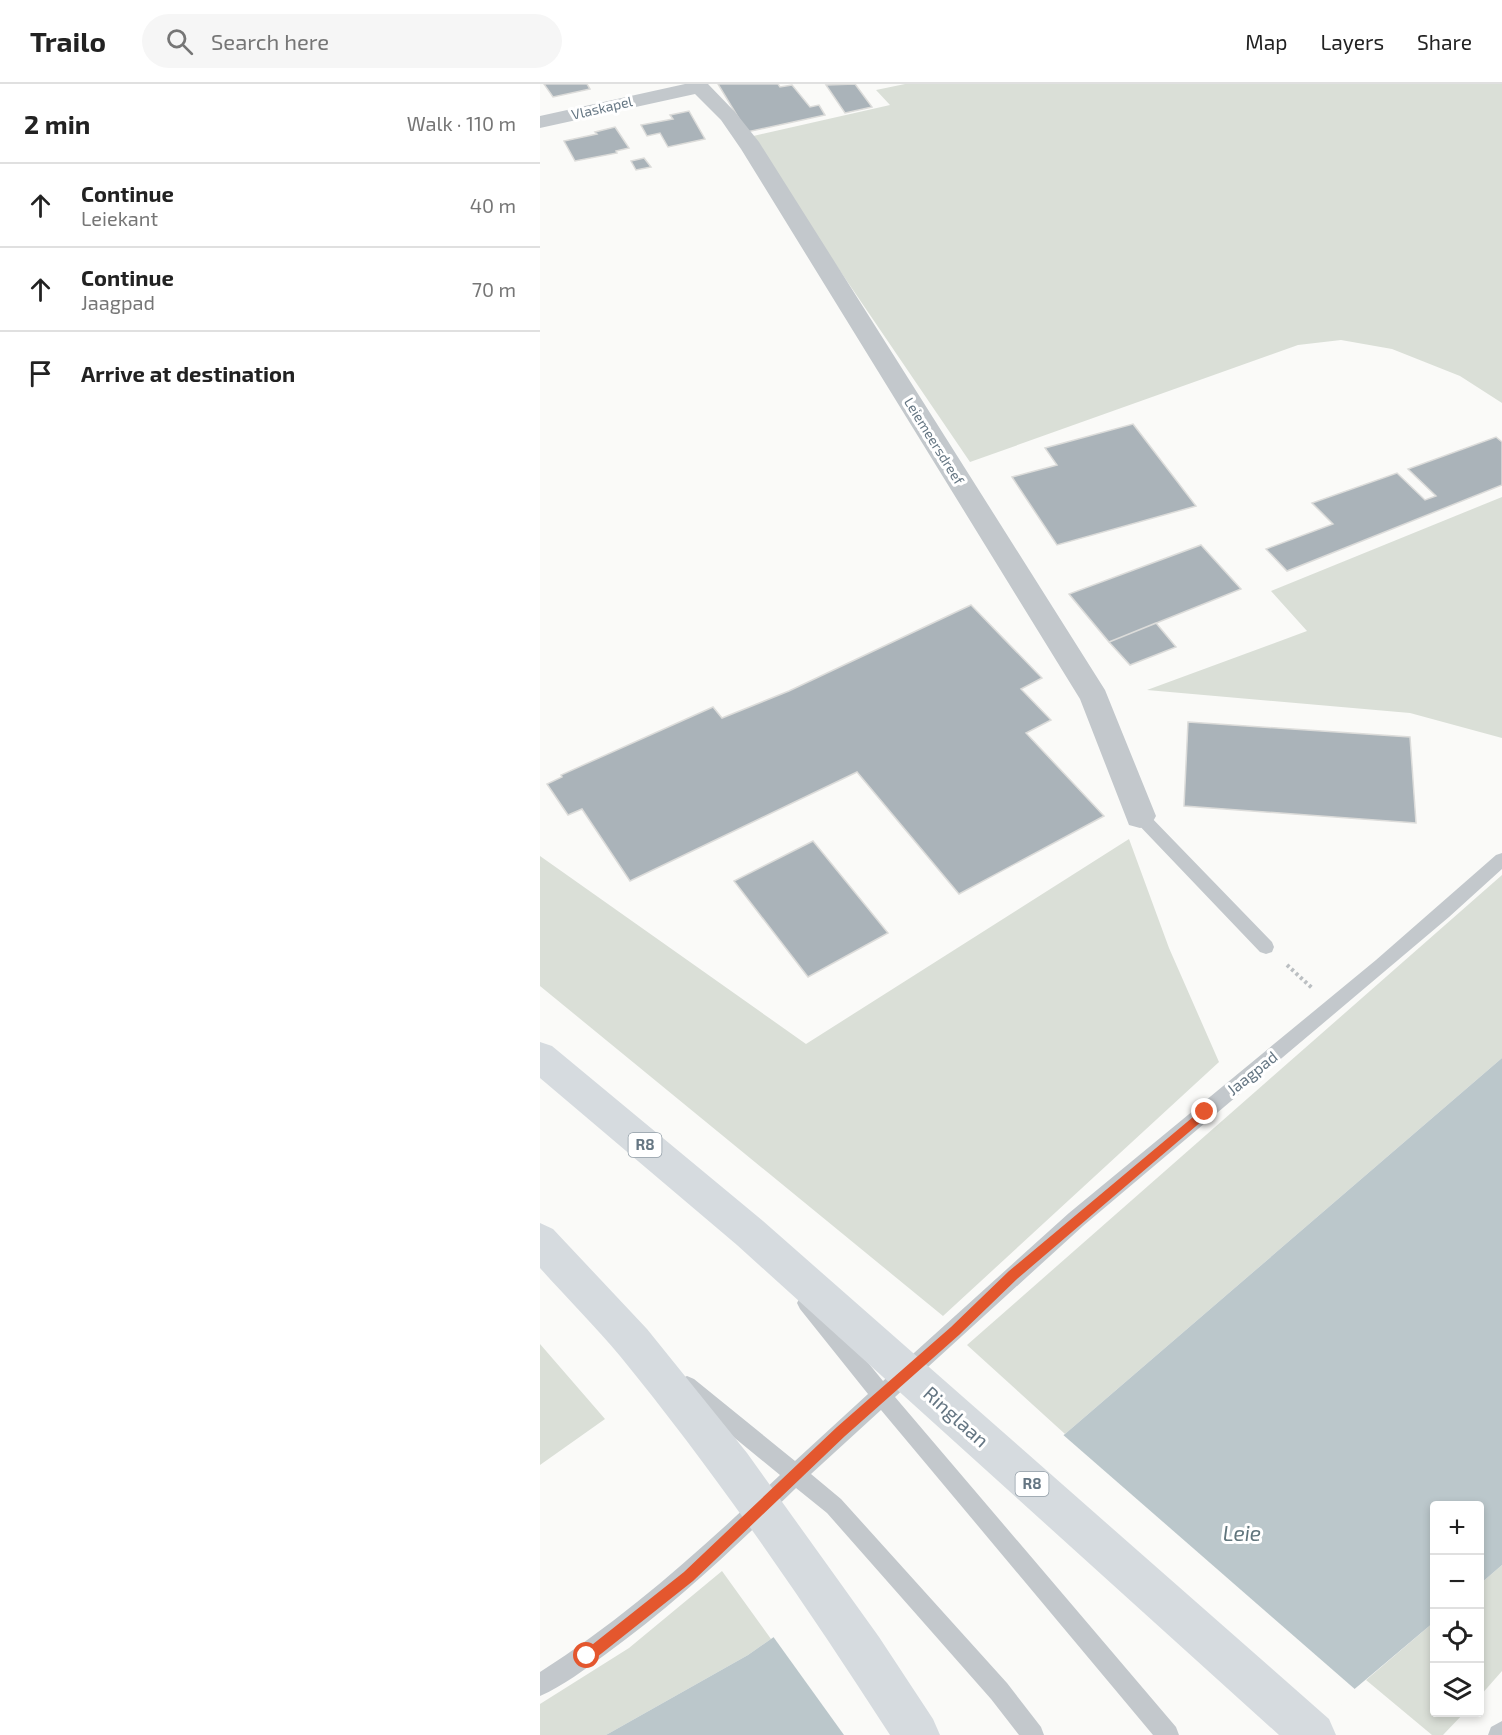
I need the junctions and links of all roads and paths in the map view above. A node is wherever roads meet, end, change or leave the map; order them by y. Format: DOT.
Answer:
graph roads {
  1 [pos="698,86"];
  2 [pos="540,122"];
  3 [pos="1140,816"];
  4 [pos="1502,859"];
  5 [pos="1266,947"];
  6 [pos="1288,967"];
  7 [pos="1313,989"];
  8 [pos="540,1058"];
  9 [pos="750,1233"];
  10 [pos="540,1241"];
  11 [pos="633,1342"];
  12 [pos="540,1685"];
  13 [pos="917,1735"];
  14 [pos="1033,1735"];
  15 [pos="1168,1735"];
  16 [pos="1313,1735"];
  1 -- 2 [label="street, Vlaskapel"];
  1 -- 3 [label="street, Leiemeersdreef"];
  3 -- 5 [label="lane"];
  4 -- 12 [label="lane, Jaagpad"];
  6 -- 7 [label="path"];
  8 -- 9 [label="highway, Ringlaan / R8"];
  9 -- 15 [label="lane"];
  9 -- 16 [label="highway, Ringlaan / R8"];
  10 -- 11 [label="highway"];
  11 -- 13 [label="highway"];
  11 -- 14 [label="lane"];
}
